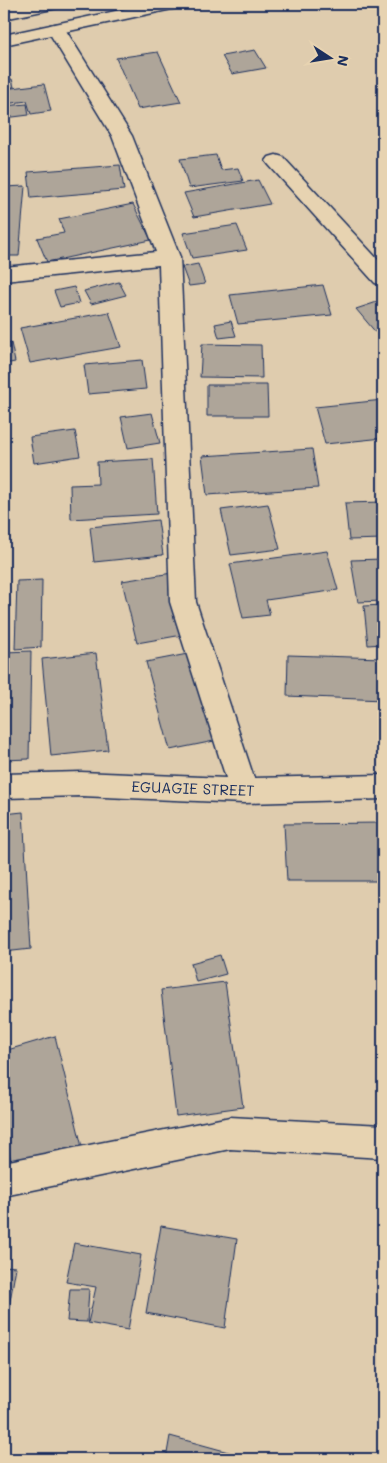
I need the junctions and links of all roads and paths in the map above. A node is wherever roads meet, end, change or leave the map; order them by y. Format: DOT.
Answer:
graph roads {
  1 [pos="51,4"];
  2 [pos="172,4"];
  3 [pos="4,14"];
  4 [pos="56,29"];
  5 [pos="4,40"];
  6 [pos="276,162"];
  7 [pos="169,257"];
  8 [pos="4,274"];
  9 [pos="383,278"];
  10 [pos="4,786"];
  11 [pos="383,787"];
  12 [pos="244,791"];
  13 [pos="383,1142"];
  14 [pos="4,1179"];
  1 -- 3 [label="street"];
  2 -- 4 [label="street"];
  4 -- 5 [label="street"];
  4 -- 7 [label="street"];
  6 -- 9 [label="street"];
  7 -- 8 [label="street"];
  7 -- 12 [label="street"];
  10 -- 12 [label="street, EGUAGIE STREET"];
  11 -- 12 [label="street, EGUAGIE STREET"];
  13 -- 14 [label="street"];
}
